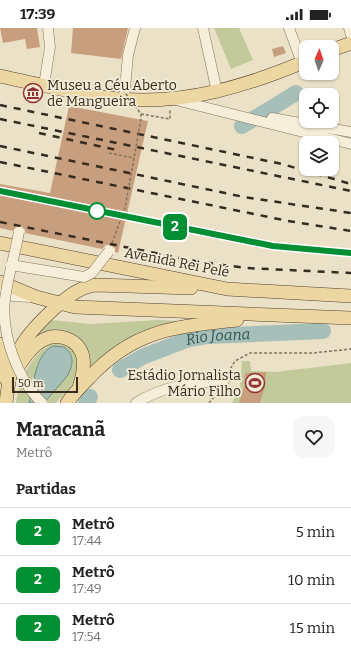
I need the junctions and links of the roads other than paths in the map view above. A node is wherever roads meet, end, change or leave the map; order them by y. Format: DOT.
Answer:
graph roads {
  1 [pos="48,28"];
  2 [pos="135,28"];
  3 [pos="203,28"];
  4 [pos="289,28"];
  5 [pos="349,28"];
  6 [pos="351,35"];
  7 [pos="351,43"];
  8 [pos="339,47"];
  9 [pos="299,51"];
  10 [pos="299,64"];
  11 [pos="0,76"];
  12 [pos="44,85"];
  13 [pos="217,92"];
  14 [pos="124,99"];
  15 [pos="170,99"];
  16 [pos="351,132"];
  17 [pos="351,144"];
  18 [pos="19,232"];
  19 [pos="0,243"];
  20 [pos="109,251"];
  21 [pos="12,264"];
  22 [pos="0,282"];
  23 [pos="227,288"];
  24 [pos="0,292"];
  25 [pos="351,296"];
  26 [pos="36,297"];
  27 [pos="60,304"];
  28 [pos="276,316"];
  29 [pos="351,318"];
  30 [pos="0,344"];
  31 [pos="224,381"];
  32 [pos="79,388"];
  33 [pos="7,397"];
  34 [pos="42,403"];
  35 [pos="67,403"];
  36 [pos="136,403"];
  1 -- 12 [label="street"];
  2 -- 14 [label="street"];
  3 -- 13 [label="street"];
  4 -- 9 [label="street"];
  5 -- 6 [label="street"];
  7 -- 8 [label="main road"];
  10 -- 13 [label="main road"];
  11 -- 12 [label="main road"];
  12 -- 14 [label="main road"];
  13 -- 15 [label="main road"];
  14 -- 15 [label="main road"];
  15 -- 16 [label="street"];
  15 -- 17 [label="street"];
  18 -- 21 [label="street, bridge"];
  19 -- 23 [label="main road, Avenida Rei Pelé"];
  20 -- 21 [label="street, bridge"];
  21 -- 34 [label="street, bridge"];
  22 -- 26 [label="main road"];
  23 -- 25 [label="main road, Avenida Rei Pelé"];
  23 -- 27 [label="main road"];
  24 -- 26 [label="street"];
  26 -- 27 [label="main road"];
  27 -- 28 [label="main road"];
  27 -- 33 [label="main road"];
  28 -- 29 [label="main road"];
  28 -- 32 [label="main road"];
  30 -- 33 [label="main road"];
  31 -- 36 [label="street"];
  32 -- 33 [label="main road"];
  32 -- 35 [label="main road"];
}
